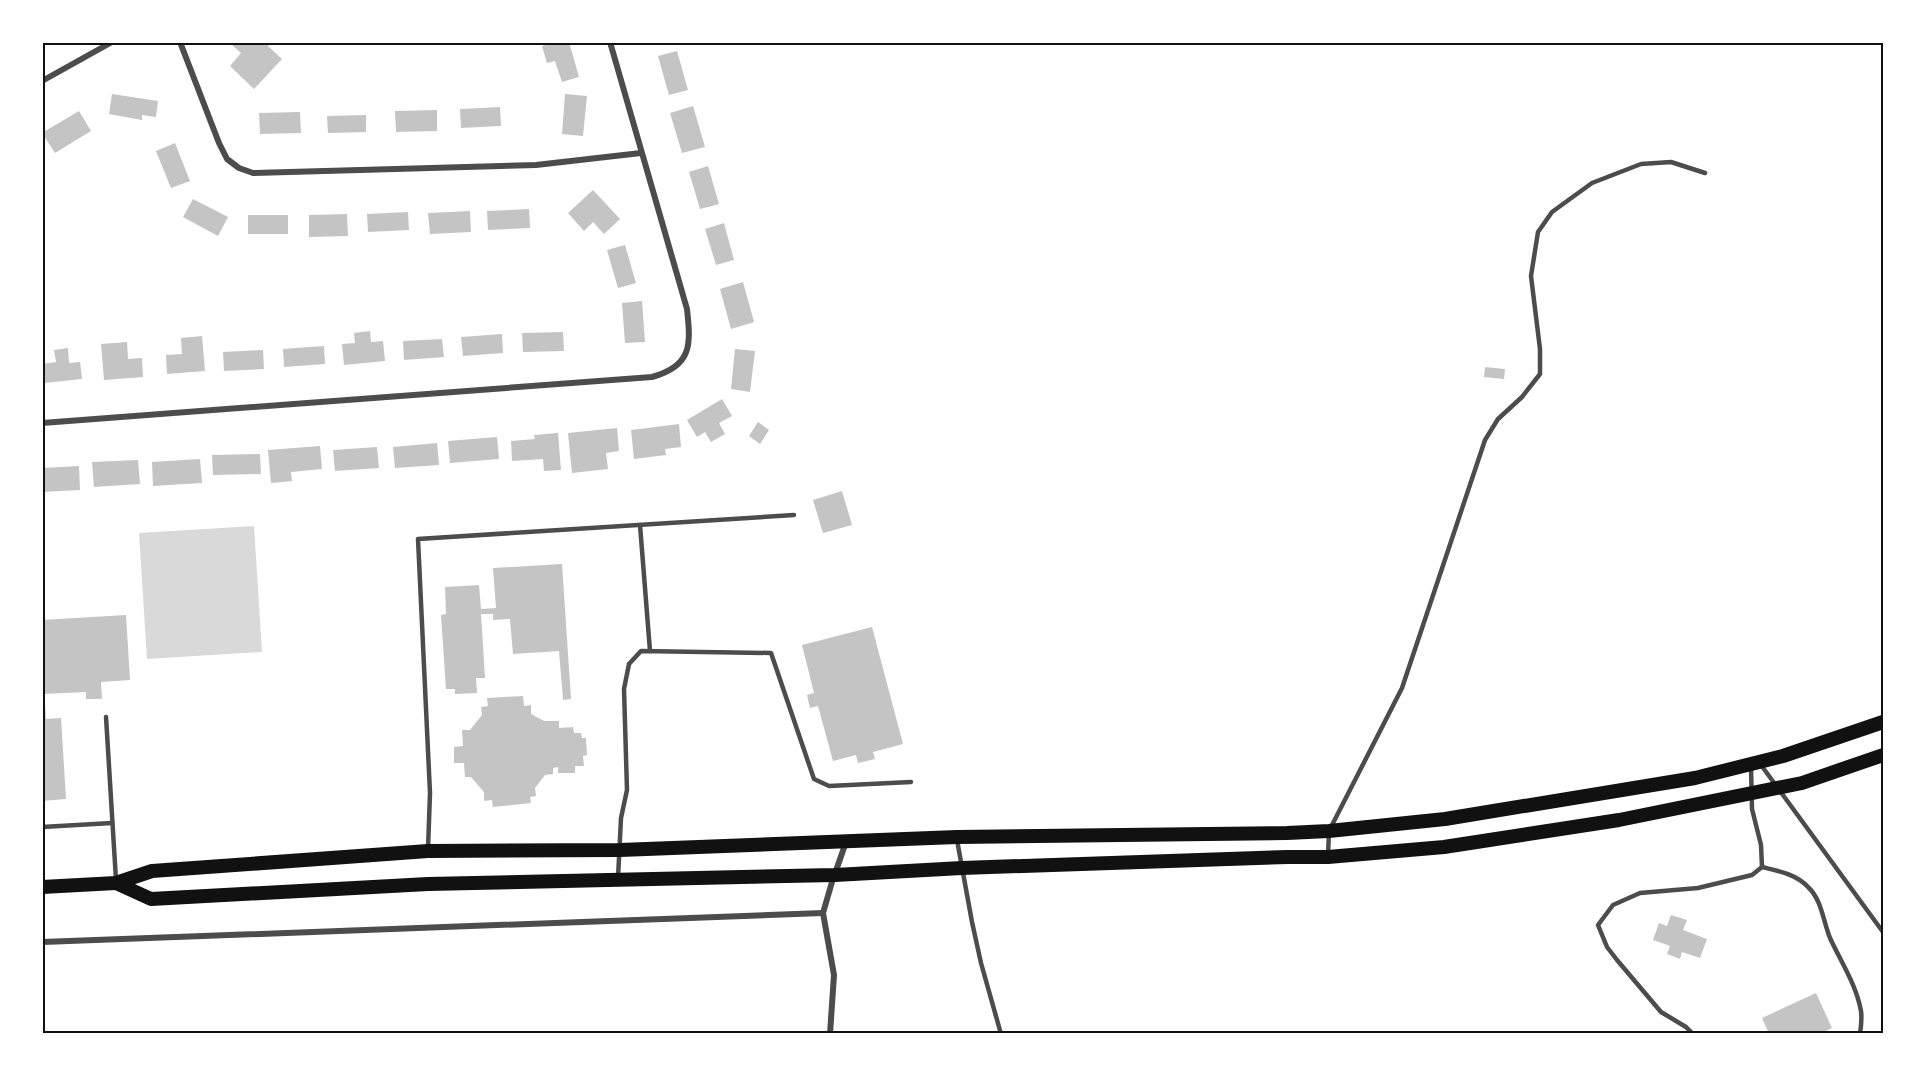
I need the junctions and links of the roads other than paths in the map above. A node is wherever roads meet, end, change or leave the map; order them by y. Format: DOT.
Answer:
graph roads {
  1 [pos="112,42"];
  2 [pos="180,42"];
  3 [pos="610,42"];
  4 [pos="42,81"];
  5 [pos="641,153"];
  6 [pos="1705,173"];
  7 [pos="42,423"];
  8 [pos="794,515"];
  9 [pos="640,525"];
  10 [pos="650,651"];
  11 [pos="106,717"];
  12 [pos="1883,722"];
  13 [pos="1883,755"];
  14 [pos="1755,764"];
  15 [pos="911,782"];
  16 [pos="1778,787"];
  17 [pos="1751,792"];
  18 [pos="112,823"];
  19 [pos="42,827"];
  20 [pos="1329,831"];
  21 [pos="957,837"];
  22 [pos="846,842"];
  23 [pos="620,850"];
  24 [pos="428,851"];
  25 [pos="1328,857"];
  26 [pos="1762,867"];
  27 [pos="962,868"];
  28 [pos="835,875"];
  29 [pos="618,881"];
  30 [pos="116,883"];
  31 [pos="42,887"];
  32 [pos="823,913"];
  33 [pos="1883,932"];
  34 [pos="42,942"];
  35 [pos="830,1034"];
  36 [pos="1001,1034"];
  37 [pos="1693,1034"];
  38 [pos="1860,1034"];
  1 -- 4 [label="street"];
  2 -- 5 [label="street"];
  3 -- 5 [label="street"];
  5 -- 7 [label="street"];
  6 -- 20 [label="lane"];
  8 -- 9 [label="lane"];
  9 -- 10 [label="lane"];
  9 -- 24 [label="lane"];
  10 -- 15 [label="lane"];
  10 -- 23 [label="lane"];
  11 -- 18 [label="lane"];
  12 -- 14 [label="main road"];
  13 -- 16 [label="main road"];
  14 -- 16 [label="lane"];
  14 -- 17 [label="lane"];
  14 -- 20 [label="main road"];
  16 -- 17 [label="main road"];
  16 -- 33 [label="lane"];
  17 -- 25 [label="main road"];
  17 -- 26 [label="lane"];
  18 -- 19 [label="lane"];
  18 -- 30 [label="lane"];
  20 -- 21 [label="main road"];
  20 -- 25 [label="lane"];
  21 -- 22 [label="main road"];
  21 -- 27 [label="lane"];
  22 -- 23 [label="main road"];
  22 -- 28 [label="street"];
  23 -- 24 [label="main road"];
  23 -- 29 [label="lane"];
  24 -- 30 [label="main road"];
  25 -- 27 [label="main road"];
  26 -- 37 [label="lane"];
  26 -- 38 [label="lane"];
  27 -- 28 [label="main road"];
  27 -- 36 [label="lane"];
  28 -- 29 [label="main road"];
  28 -- 32 [label="street"];
  29 -- 30 [label="main road"];
  30 -- 31 [label="main road"];
  32 -- 34 [label="street"];
  32 -- 35 [label="street"];
}
